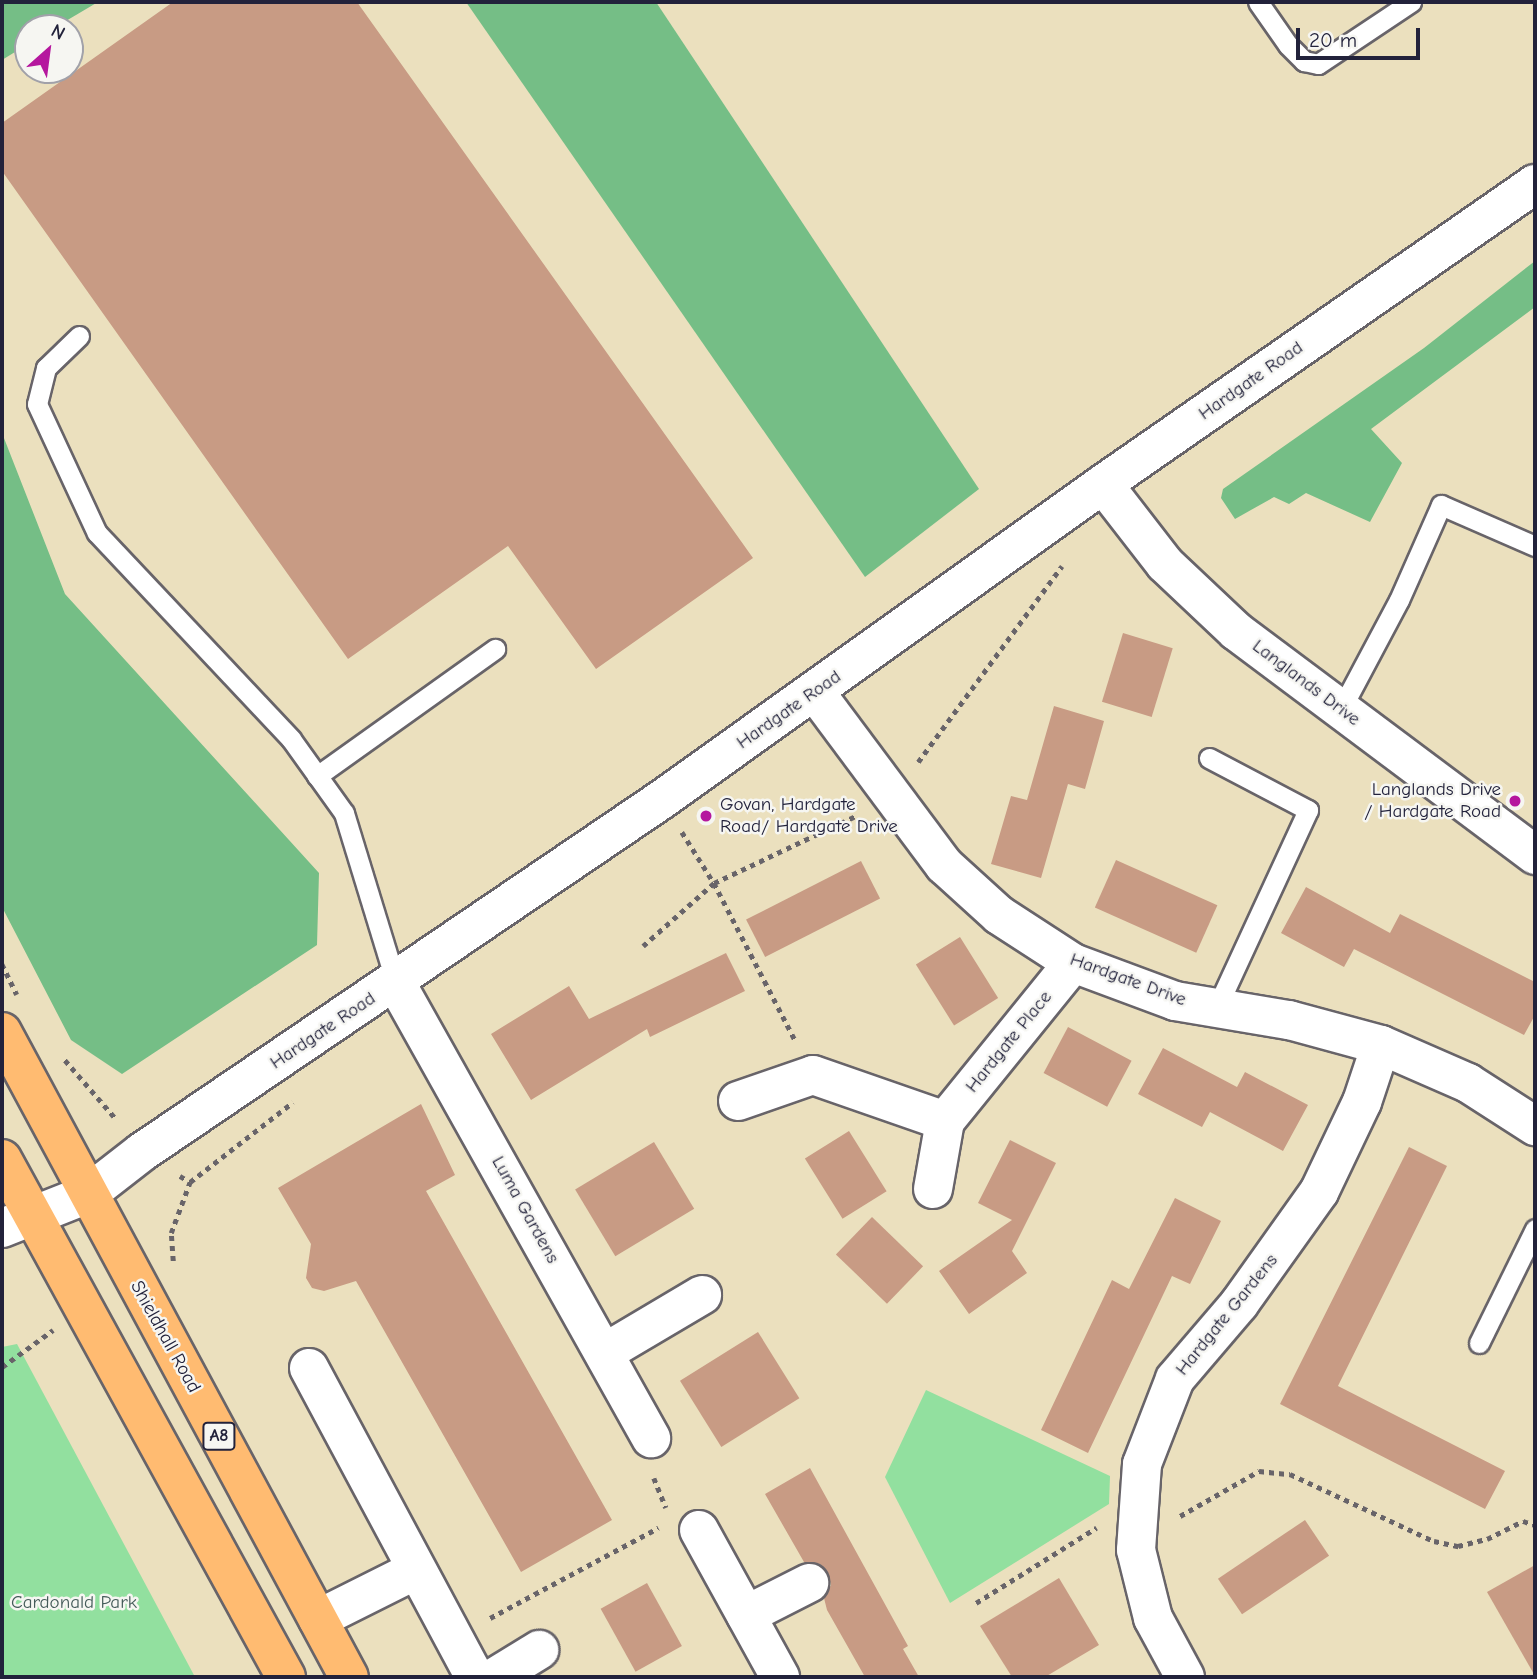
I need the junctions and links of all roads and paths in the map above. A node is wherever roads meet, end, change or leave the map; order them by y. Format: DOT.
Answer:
graph roads {
  1 [pos="1258,2"];
  2 [pos="1410,2"];
  3 [pos="1535,184"];
  4 [pos="79,336"];
  5 [pos="1103,484"];
  6 [pos="1535,546"];
  7 [pos="495,649"];
  8 [pos="815,692"];
  9 [pos="1341,709"];
  10 [pos="1209,758"];
  11 [pos="317,776"];
  12 [pos="661,800"];
  13 [pos="1535,855"];
  14 [pos="1073,963"];
  15 [pos="2,964"];
  16 [pos="396,983"];
  17 [pos="1217,1007"];
  18 [pos="11,1017"];
  19 [pos="1381,1045"];
  20 [pos="59,1053"];
  21 [pos="813,1074"];
  22 [pos="738,1101"];
  23 [pos="945,1121"];
  24 [pos="1535,1126"];
  25 [pos="142,1152"];
  26 [pos="2,1160"];
  27 [pos="933,1188"];
  28 [pos="88,1194"];
  29 [pos="17,1222"];
  30 [pos="1535,1229"];
  31 [pos="702,1295"];
  32 [pos="1479,1343"];
  33 [pos="604,1353"];
  34 [pos="309,1368"];
  35 [pos="651,1438"];
  36 [pos="1138,1501"];
  37 [pos="685,1525"];
  38 [pos="1535,1525"];
  39 [pos="660,1527"];
  40 [pos="1136,1540"];
  41 [pos="416,1570"];
  42 [pos="809,1583"];
  43 [pos="976,1603"];
  44 [pos="746,1615"];
  45 [pos="318,1619"];
  46 [pos="454,1638"];
  47 [pos="539,1650"];
  48 [pos="286,1677"];
  49 [pos="349,1677"];
  50 [pos="475,1677"];
  51 [pos="495,1677"];
  52 [pos="780,1677"];
  53 [pos="1185,1677"];
  1 -- 2 [label="lane"];
  3 -- 5 [label="street, Hardgate Road"];
  4 -- 11 [label="lane"];
  5 -- 8 [label="street, Hardgate Road"];
  5 -- 9 [label="street, Langlands Drive"];
  6 -- 9 [label="lane"];
  7 -- 11 [label="lane"];
  8 -- 12 [label="street, Hardgate Road"];
  8 -- 14 [label="street, Hardgate Drive"];
  9 -- 13 [label="street, Langlands Drive"];
  10 -- 17 [label="lane"];
  11 -- 16 [label="lane"];
  12 -- 16 [label="street, Hardgate Road"];
  12 -- 21 [label="path"];
  14 -- 17 [label="street, Hardgate Drive"];
  14 -- 23 [label="street, Hardgate Place"];
  15 -- 18 [label="path"];
  16 -- 25 [label="street, Hardgate Road"];
  16 -- 33 [label="street, Luma Gardens"];
  17 -- 19 [label="street, Hardgate Drive"];
  18 -- 28 [label="main road, Shieldhall Road / A8"];
  19 -- 24 [label="street, Hardgate Drive"];
  19 -- 36 [label="street, Hardgate Gardens"];
  20 -- 25 [label="path"];
  21 -- 22 [label="street"];
  21 -- 23 [label="street"];
  23 -- 27 [label="street, Hardgate Place"];
  25 -- 28 [label="street, Hardgate Road"];
  26 -- 29 [label="main road"];
  28 -- 29 [label="street, Hardgate Road"];
  28 -- 45 [label="main road, Shieldhall Road / A8"];
  29 -- 48 [label="main road"];
  30 -- 32 [label="lane"];
  31 -- 33 [label="street"];
  33 -- 35 [label="street, Luma Gardens"];
  34 -- 41 [label="street"];
  35 -- 37 [label="path"];
  36 -- 40 [label="street, Hardgate Gardens"];
  36 -- 43 [label="path"];
  37 -- 44 [label="street"];
  38 -- 40 [label="path"];
  39 -- 46 [label="path"];
  40 -- 53 [label="street, Hardgate Gardens"];
  41 -- 45 [label="street"];
  41 -- 46 [label="street"];
  42 -- 44 [label="street"];
  44 -- 52 [label="street"];
  45 -- 49 [label="main road, Shieldhall Road / A8"];
  46 -- 50 [label="street"];
  47 -- 51 [label="street"];
}
